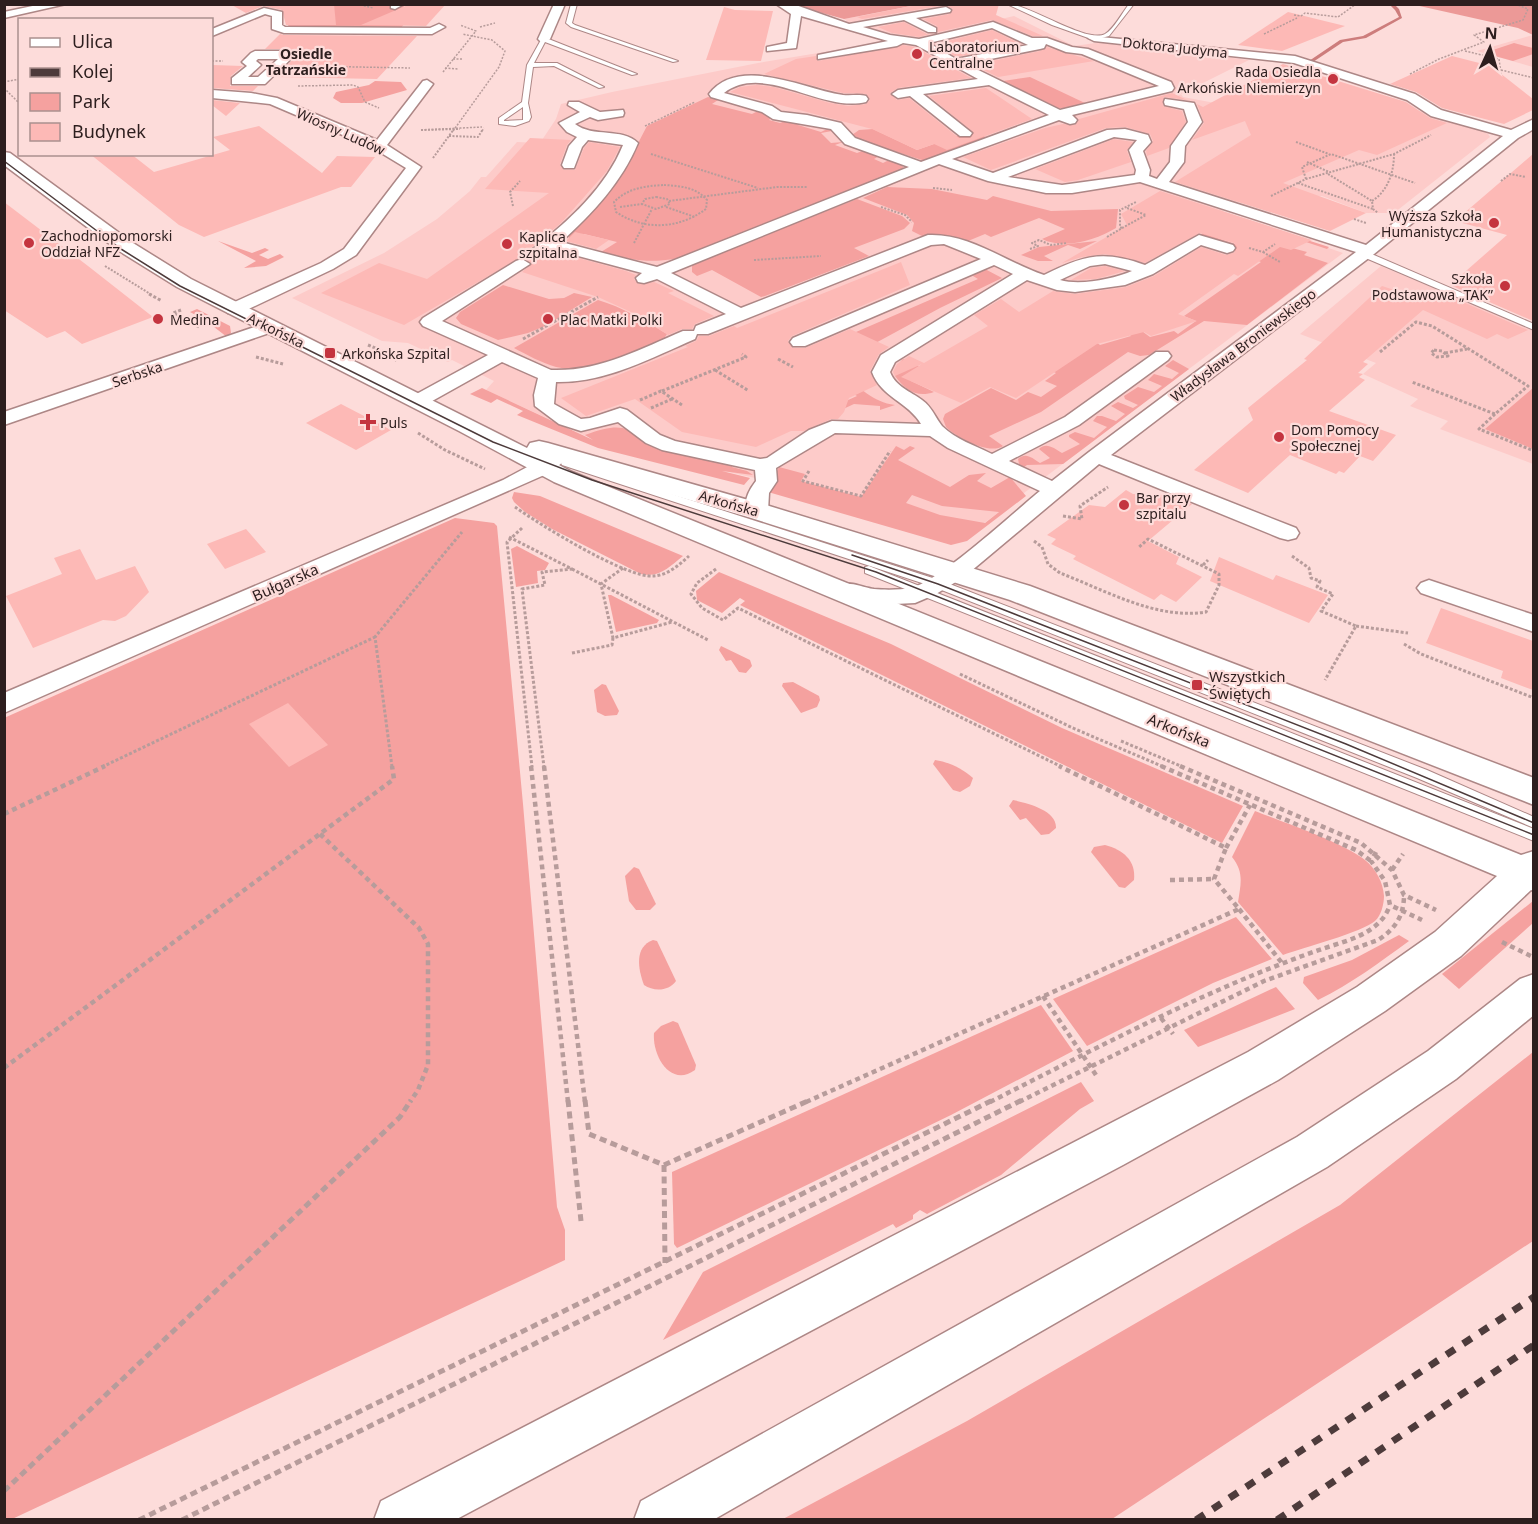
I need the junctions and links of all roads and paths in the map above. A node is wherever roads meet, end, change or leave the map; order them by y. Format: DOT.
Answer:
graph roads {
  1 [pos="61,4"];
  2 [pos="560,4"];
  3 [pos="574,4"];
  4 [pos="781,4"];
  5 [pos="1009,4"];
  6 [pos="1132,4"];
  7 [pos="1357,4"];
  8 [pos="1405,4"];
  9 [pos="1515,4"];
  10 [pos="1398,5"];
  11 [pos="1386,6"];
  12 [pos="268,8"];
  13 [pos="1528,9"];
  14 [pos="794,10"];
  15 [pos="946,10"];
  16 [pos="1533,10"];
  17 [pos="4,15"];
  18 [pos="1294,15"];
  19 [pos="905,16"];
  20 [pos="215,18"];
  21 [pos="495,23"];
  22 [pos="439,27"];
  23 [pos="480,27"];
  24 [pos="849,27"];
  25 [pos="932,30"];
  26 [pos="476,31"];
  27 [pos="213,33"];
  28 [pos="945,36"];
  29 [pos="1094,38"];
  30 [pos="544,39"];
  31 [pos="909,40"];
  32 [pos="1032,41"];
  33 [pos="771,49"];
  34 [pos="460,50"];
  35 [pos="1070,50"];
  36 [pos="1463,50"];
  37 [pos="470,51"];
  38 [pos="453,59"];
  39 [pos="463,59"];
  40 [pos="825,60"];
  41 [pos="675,61"];
  42 [pos="278,65"];
  43 [pos="530,65"];
  44 [pos="959,65"];
  45 [pos="417,68"];
  46 [pos="437,68"];
  47 [pos="447,68"];
  48 [pos="458,69"];
  49 [pos="1501,70"];
  50 [pos="634,74"];
  51 [pos="1501,74"];
  52 [pos="441,77"];
  53 [pos="1533,78"];
  54 [pos="992,81"];
  55 [pos="427,84"];
  56 [pos="292,86"];
  57 [pos="601,87"];
  58 [pos="1378,87"];
  59 [pos="4,88"];
  60 [pos="912,92"];
  61 [pos="18,94"];
  62 [pos="213,94"];
  63 [pos="12,96"];
  64 [pos="18,102"];
  65 [pos="569,102"];
  66 [pos="1170,102"];
  67 [pos="525,103"];
  68 [pos="1042,106"];
  69 [pos="684,107"];
  70 [pos="589,113"];
  71 [pos="618,113"];
  72 [pos="1060,116"];
  73 [pos="402,117"];
  74 [pos="659,119"];
  75 [pos="1533,123"];
  76 [pos="485,127"];
  77 [pos="1023,129"];
  78 [pos="417,130"];
  79 [pos="965,133"];
  80 [pos="1106,135"];
  81 [pos="1431,135"];
  82 [pos="1513,135"];
  83 [pos="448,136"];
  84 [pos="585,136"];
  85 [pos="478,137"];
  86 [pos="1296,142"];
  87 [pos="378,145"];
  88 [pos="630,148"];
  89 [pos="1073,149"];
  90 [pos="1331,154"];
  91 [pos="1394,154"];
  92 [pos="4,157"];
  93 [pos="940,160"];
  94 [pos="1307,162"];
  95 [pos="1311,163"];
  96 [pos="1359,164"];
  97 [pos="569,165"];
  98 [pos="923,167"];
  99 [pos="1328,173"];
  100 [pos="1391,175"];
  101 [pos="1526,177"];
  102 [pos="993,178"];
  103 [pos="1141,178"];
  104 [pos="1306,179"];
  105 [pos="520,181"];
  106 [pos="1501,181"];
  107 [pos="1418,184"];
  108 [pos="1160,186"];
  109 [pos="777,187"];
  110 [pos="762,189"];
  111 [pos="705,196"];
  112 [pos="1144,198"];
  113 [pos="669,201"];
  114 [pos="1372,201"];
  115 [pos="877,205"];
  116 [pos="513,206"];
  117 [pos="666,207"];
  118 [pos="1126,207"];
  119 [pos="652,209"];
  120 [pos="695,217"];
  121 [pos="1354,219"];
  122 [pos="1361,221"];
  123 [pos="644,223"];
  124 [pos="911,225"];
  125 [pos="1122,228"];
  126 [pos="1029,240"];
  127 [pos="1102,240"];
  128 [pos="1034,242"];
  129 [pos="1074,243"];
  130 [pos="551,244"];
  131 [pos="1227,248"];
  132 [pos="1022,252"];
  133 [pos="1263,252"];
  134 [pos="1366,253"];
  135 [pos="880,259"];
  136 [pos="993,260"];
  137 [pos="749,261"];
  138 [pos="623,262"];
  139 [pos="1280,262"];
  140 [pos="1147,271"];
  141 [pos="1025,274"];
  142 [pos="650,275"];
  143 [pos="1045,281"];
  144 [pos="598,297"];
  145 [pos="234,309"];
  146 [pos="739,314"];
  147 [pos="269,327"];
  148 [pos="1533,327"];
  149 [pos="799,342"];
  150 [pos="1467,349"];
  151 [pos="1380,352"];
  152 [pos="1445,352"];
  153 [pos="742,354"];
  154 [pos="504,356"];
  155 [pos="1162,356"];
  156 [pos="776,358"];
  157 [pos="793,368"];
  158 [pos="715,369"];
  159 [pos="548,376"];
  160 [pos="1412,382"];
  161 [pos="1533,384"];
  162 [pos="1528,386"];
  163 [pos="662,391"];
  164 [pos="749,391"];
  165 [pos="667,394"];
  166 [pos="426,405"];
  167 [pos="682,405"];
  168 [pos="1495,414"];
  169 [pos="4,419"];
  170 [pos="935,430"];
  171 [pos="890,450"];
  172 [pos="1533,451"];
  173 [pos="1096,456"];
  174 [pos="993,461"];
  175 [pos="552,462"];
  176 [pos="772,462"];
  177 [pos="1136,472"];
  178 [pos="1054,490"];
  179 [pos="511,504"];
  180 [pos="757,511"];
  181 [pos="1067,517"];
  182 [pos="522,528"];
  183 [pos="464,529"];
  184 [pos="1288,532"];
  185 [pos="509,537"];
  186 [pos="1028,538"];
  187 [pos="1138,548"];
  188 [pos="689,555"];
  189 [pos="1292,556"];
  190 [pos="1208,560"];
  191 [pos="1203,565"];
  192 [pos="717,567"];
  193 [pos="572,568"];
  194 [pos="623,568"];
  195 [pos="939,582"];
  196 [pos="601,584"];
  197 [pos="824,585"];
  198 [pos="1429,588"];
  199 [pos="673,622"];
  200 [pos="1533,624"];
  201 [pos="1356,626"];
  202 [pos="1408,633"];
  203 [pos="375,637"];
  204 [pos="613,638"];
  205 [pos="708,640"];
  206 [pos="1404,644"];
  207 [pos="572,653"];
  208 [pos="1327,677"];
  209 [pos="1533,698"];
  210 [pos="4,704"];
  211 [pos="1533,792"];
  212 [pos="1250,805"];
  213 [pos="4,814"];
  214 [pos="1533,823"];
  215 [pos="320,834"];
  216 [pos="1533,835"];
  217 [pos="1226,848"];
  218 [pos="1377,850"];
  219 [pos="1401,860"];
  220 [pos="1392,870"];
  221 [pos="1531,871"];
  222 [pos="1214,879"];
  223 [pos="1170,880"];
  224 [pos="1404,895"];
  225 [pos="1390,905"];
  226 [pos="1239,909"];
  227 [pos="1403,911"];
  228 [pos="1422,920"];
  229 [pos="1509,945"];
  230 [pos="1533,957"];
  231 [pos="1282,963"];
  232 [pos="1533,991"];
  233 [pos="1043,996"];
  234 [pos="1161,1018"];
  235 [pos="1168,1027"];
  236 [pos="1173,1034"];
  237 [pos="1084,1057"];
  238 [pos="4,1068"];
  239 [pos="1091,1068"];
  240 [pos="1096,1075"];
  241 [pos="664,1165"];
  242 [pos="581,1221"];
  243 [pos="665,1263"];
  244 [pos="4,1491"];
  245 [pos="139,1520"];
  246 [pos="182,1520"];
  247 [pos="400,1520"];
  248 [pos="660,1520"];
  1 -- 17 [label="street"];
  2 -- 30 [label="street"];
  3 -- 41 [label="lane"];
  4 -- 14 [label="street"];
  5 -- 29 [label="lane, Doktora Judyma"];
  6 -- 29 [label="lane"];
  7 -- 11 [label="path"];
  7 -- 18 [label="path"];
  8 -- 10 [label="path"];
  9 -- 13 [label="path"];
  10 -- 11 [label="path"];
  12 -- 20 [label="street"];
  12 -- 22 [label="street"];
  12 -- 27 [label="street"];
  13 -- 16 [label="path"];
  13 -- 36 [label="path"];
  14 -- 24 [label="street"];
  14 -- 33 [label="street"];
  15 -- 19 [label="street"];
  19 -- 24 [label="street"];
  19 -- 25 [label="street"];
  21 -- 23 [label="path"];
  24 -- 31 [label="street"];
  25 -- 28 [label="street"];
  25 -- 31 [label="street"];
  26 -- 34 [label="path"];
  28 -- 31 [label="street"];
  28 -- 32 [label="street"];
  29 -- 58 [label="street, Doktora Judyma"];
  30 -- 43 [label="lane"];
  30 -- 50 [label="lane"];
  31 -- 40 [label="street"];
  31 -- 44 [label="street"];
  32 -- 35 [label="street"];
  32 -- 44 [label="street"];
  34 -- 37 [label="path"];
  34 -- 38 [label="path"];
  35 -- 44 [label="street"];
  35 -- 72 [label="street"];
  36 -- 49 [label="path"];
  36 -- 58 [label="path"];
  38 -- 39 [label="path"];
  38 -- 47 [label="path"];
  42 -- 45 [label="path"];
  43 -- 57 [label="lane"];
  43 -- 67 [label="lane"];
  44 -- 54 [label="street"];
  46 -- 47 [label="path"];
  47 -- 48 [label="path"];
  47 -- 52 [label="path"];
  49 -- 51 [label="path"];
  49 -- 53 [label="path"];
  54 -- 60 [label="street"];
  54 -- 68 [label="street"];
  55 -- 73 [label="street"];
  56 -- 73 [label="path"];
  58 -- 82 [label="street, Doktora Judyma"];
  59 -- 63 [label="path"];
  60 -- 79 [label="street"];
  60 -- 98 [label="street"];
  61 -- 63 [label="path"];
  62 -- 87 [label="street, Wiosny Ludów"];
  63 -- 64 [label="path"];
  65 -- 70 [label="street"];
  66 -- 108 [label="street"];
  68 -- 72 [label="street"];
  68 -- 77 [label="street"];
  69 -- 74 [label="path"];
  70 -- 71 [label="street"];
  70 -- 84 [label="street"];
  72 -- 77 [label="street"];
  72 -- 80 [label="street"];
  73 -- 87 [label="street"];
  75 -- 82 [label="street, Władysława Broniewskiego"];
  76 -- 78 [label="path"];
  77 -- 89 [label="street"];
  77 -- 93 [label="street"];
  80 -- 89 [label="street"];
  80 -- 103 [label="street"];
  81 -- 91 [label="path"];
  82 -- 134 [label="street, Władysława Broniewskiego"];
  83 -- 85 [label="path"];
  84 -- 88 [label="street"];
  84 -- 97 [label="street"];
  86 -- 90 [label="path"];
  87 -- 145 [label="street, Wiosny Ludów"];
  88 -- 110 [label="path"];
  88 -- 130 [label="street"];
  89 -- 102 [label="street"];
  90 -- 95 [label="path"];
  90 -- 96 [label="path"];
  91 -- 96 [label="path"];
  91 -- 100 [label="path"];
  92 -- 145 [label="street, Arkońska"];
  93 -- 98 [label="street"];
  93 -- 102 [label="street"];
  94 -- 95 [label="path"];
  95 -- 99 [label="path"];
  95 -- 104 [label="path"];
  96 -- 99 [label="path"];
  96 -- 100 [label="path"];
  98 -- 142 [label="street"];
  99 -- 104 [label="path"];
  99 -- 114 [label="path"];
  100 -- 107 [label="path"];
  100 -- 114 [label="path"];
  101 -- 106 [label="path"];
  102 -- 103 [label="street"];
  103 -- 108 [label="street"];
  104 -- 114 [label="path"];
  105 -- 116 [label="path"];
  108 -- 134 [label="street"];
  109 -- 110 [label="path"];
  110 -- 111 [label="path"];
  111 -- 113 [label="path"];
  111 -- 120 [label="path"];
  111 -- 123 [label="path"];
  112 -- 118 [label="path"];
  113 -- 117 [label="path"];
  113 -- 119 [label="path"];
  115 -- 124 [label="path"];
  117 -- 119 [label="path"];
  117 -- 120 [label="path"];
  118 -- 125 [label="path"];
  118 -- 125 [label="path"];
  119 -- 123 [label="path"];
  120 -- 123 [label="path"];
  121 -- 122 [label="path"];
  123 -- 138 [label="path"];
  125 -- 127 [label="path"];
  126 -- 128 [label="path"];
  128 -- 129 [label="path"];
  128 -- 132 [label="path"];
  130 -- 138 [label="street"];
  130 -- 154 [label="street"];
  131 -- 140 [label="street"];
  133 -- 139 [label="path"];
  134 -- 148 [label="lane"];
  134 -- 173 [label="street, Władysława Broniewskiego"];
  135 -- 136 [label="street"];
  135 -- 137 [label="path"];
  135 -- 146 [label="street"];
  136 -- 141 [label="street"];
  136 -- 149 [label="street"];
  138 -- 142 [label="street"];
  140 -- 143 [label="street"];
  140 -- 143 [label="street"];
  141 -- 143 [label="street"];
  141 -- 170 [label="street"];
  142 -- 146 [label="street"];
  144 -- 154 [label="path"];
  145 -- 147 [label="street, Arkońska"];
  146 -- 159 [label="street"];
  147 -- 166 [label="street, Arkońska"];
  147 -- 169 [label="street, Serbska"];
  150 -- 151 [label="path"];
  150 -- 152 [label="path"];
  150 -- 162 [label="path"];
  152 -- 152 [label="path"];
  153 -- 158 [label="path"];
  154 -- 159 [label="street"];
  154 -- 166 [label="street"];
  155 -- 174 [label="street"];
  156 -- 157 [label="path"];
  158 -- 163 [label="path"];
  158 -- 164 [label="path"];
  159 -- 176 [label="street"];
  160 -- 168 [label="path"];
  161 -- 162 [label="path"];
  162 -- 168 [label="path"];
  165 -- 167 [label="path"];
  166 -- 175 [label="street, Arkońska"];
  168 -- 172 [label="path"];
  170 -- 174 [label="street"];
  170 -- 176 [label="street"];
  171 -- 176 [label="path"];
  173 -- 177 [label="street"];
  173 -- 178 [label="street, Władysława Broniewskiego"];
  174 -- 178 [label="street"];
  175 -- 180 [label="street, Arkońska"];
  175 -- 195 [label="lane"];
  175 -- 197 [label="street, Arkońska"];
  175 -- 210 [label="street, Bułgarska"];
  176 -- 180 [label="street"];
  177 -- 181 [label="path"];
  177 -- 184 [label="street"];
  178 -- 195 [label="street, Władysława Broniewskiego"];
  179 -- 194 [label="path"];
  180 -- 195 [label="street, Arkońska"];
  182 -- 185 [label="path"];
  183 -- 203 [label="path"];
  185 -- 193 [label="path"];
  185 -- 242 [label="path"];
  186 -- 191 [label="path"];
  187 -- 191 [label="path"];
  188 -- 194 [label="path"];
  189 -- 201 [label="path"];
  190 -- 191 [label="path"];
  192 -- 217 [label="path"];
  193 -- 196 [label="path"];
  193 -- 241 [label="path"];
  194 -- 196 [label="path"];
  195 -- 197 [label="street, Arkońska"];
  195 -- 211 [label="street, Arkońska"];
  195 -- 214 [label="lane"];
  195 -- 216 [label="lane"];
  196 -- 199 [label="path"];
  196 -- 204 [label="path"];
  197 -- 221 [label="street, Arkońska"];
  198 -- 200 [label="street"];
  199 -- 204 [label="path"];
  199 -- 205 [label="path"];
  201 -- 202 [label="path"];
  201 -- 208 [label="path"];
  203 -- 213 [label="path"];
  203 -- 215 [label="path"];
  204 -- 207 [label="path"];
  206 -- 209 [label="path"];
  212 -- 217 [label="path"];
  215 -- 238 [label="path"];
  215 -- 244 [label="path"];
  217 -- 222 [label="path"];
  218 -- 225 [label="path"];
  219 -- 220 [label="path"];
  221 -- 247 [label="street"];
  222 -- 223 [label="path"];
  222 -- 226 [label="path"];
  224 -- 227 [label="path"];
  225 -- 227 [label="path"];
  225 -- 231 [label="path"];
  226 -- 231 [label="path"];
  226 -- 233 [label="path"];
  227 -- 228 [label="path"];
  227 -- 235 [label="path"];
  229 -- 230 [label="path"];
  231 -- 234 [label="path"];
  232 -- 248 [label="street"];
  233 -- 237 [label="path"];
  233 -- 241 [label="path"];
  234 -- 235 [label="path"];
  234 -- 237 [label="path"];
  235 -- 236 [label="path"];
  235 -- 239 [label="path"];
  237 -- 239 [label="path"];
  237 -- 243 [label="path"];
  239 -- 240 [label="path"];
  239 -- 246 [label="path"];
  241 -- 243 [label="path"];
  243 -- 245 [label="path"];
}
